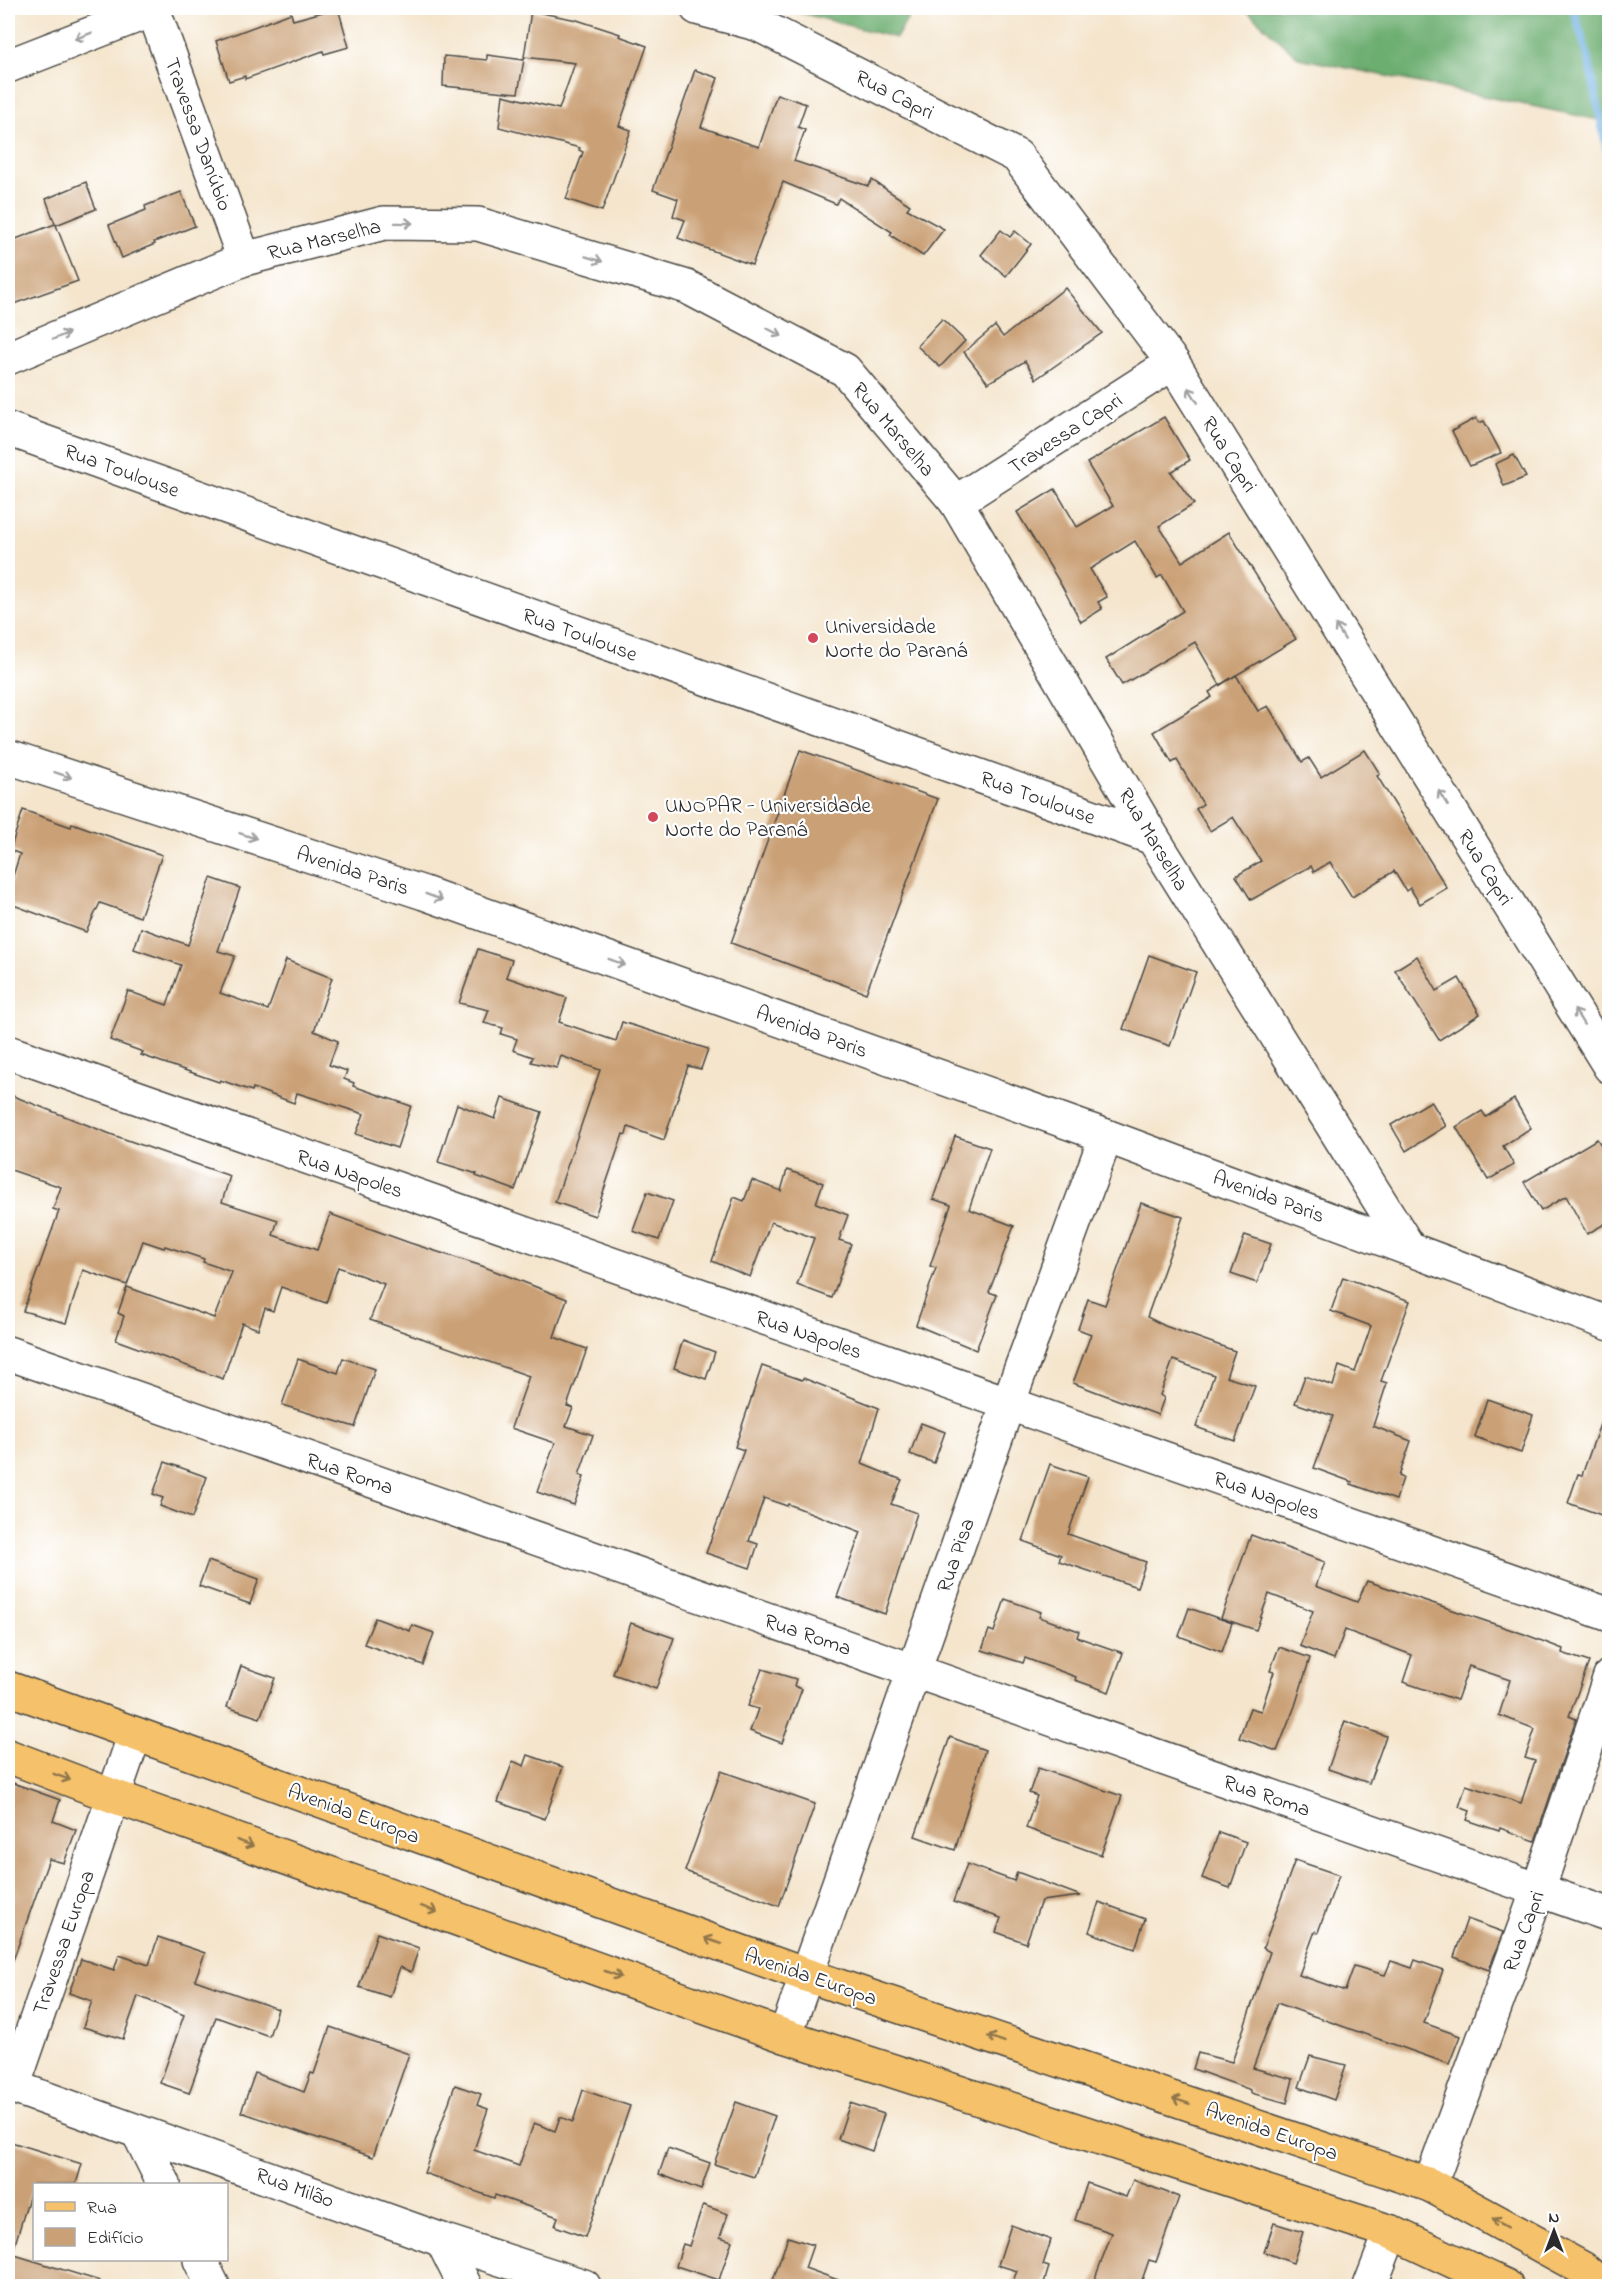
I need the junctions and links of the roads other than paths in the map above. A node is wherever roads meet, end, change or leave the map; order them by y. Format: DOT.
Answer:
graph roads {
  1 [pos="155,8"];
  2 [pos="697,8"];
  3 [pos="8,66"];
  4 [pos="244,259"];
  5 [pos="8,358"];
  6 [pos="1173,363"];
  7 [pos="8,429"];
  8 [pos="956,502"];
  9 [pos="8,757"];
  10 [pos="1153,838"];
  11 [pos="8,1052"];
  12 [pos="1610,1066"];
  13 [pos="1106,1136"];
  14 [pos="1409,1248"];
  15 [pos="1610,1324"];
  16 [pos="8,1353"];
  17 [pos="1008,1404"];
  18 [pos="1610,1615"];
  19 [pos="914,1671"];
  20 [pos="1610,1676"];
  21 [pos="8,1688"];
  22 [pos="135,1734"];
  23 [pos="8,1756"];
  24 [pos="113,1796"];
  25 [pos="1538,1890"];
  26 [pos="1610,1915"];
  27 [pos="806,1975"];
  28 [pos="785,2036"];
  29 [pos="10,2086"];
  30 [pos="138,2132"];
  31 [pos="164,2183"];
  32 [pos="1430,2185"];
  33 [pos="1390,2232"];
  34 [pos="442,2240"];
  35 [pos="201,2261"];
  36 [pos="213,2286"];
  37 [pos="465,2286"];
  38 [pos="584,2286"];
  39 [pos="1370,2286"];
  40 [pos="1506,2286"];
  41 [pos="1602,2286"];
  1 -- 3 [label="street, one-way"];
  1 -- 4 [label="street, Travessa Danúbio"];
  2 -- 6 [label="street, Rua Capri"];
  5 -- 4 [label="street, Rua Marselha, one-way"];
  4 -- 8 [label="street, Rua Marselha, one-way"];
  6 -- 8 [label="street, Travessa Capri"];
  12 -- 6 [label="street, Rua Capri, one-way"];
  7 -- 10 [label="street, Rua Toulouse"];
  8 -- 10 [label="street, Rua Marselha"];
  9 -- 13 [label="street, Avenida Paris, one-way"];
  10 -- 14 [label="street, Rua Marselha"];
  11 -- 17 [label="street, Rua Napoles"];
  13 -- 14 [label="street, Avenida Paris"];
  13 -- 17 [label="street, Rua Pisa"];
  14 -- 15 [label="street, Avenida Paris"];
  16 -- 19 [label="street, Rua Roma"];
  17 -- 18 [label="street, Rua Napoles"];
  17 -- 19 [label="street, Rua Pisa"];
  19 -- 25 [label="street, Rua Roma"];
  19 -- 27 [label="street, Rua Pisa"];
  20 -- 25 [label="street, Rua Capri"];
  21 -- 22 [label="main road, Avenida Europa"];
  22 -- 24 [label="street, Travessa Europa"];
  27 -- 22 [label="main road, Avenida Europa, one-way"];
  23 -- 24 [label="main road, one-way"];
  24 -- 28 [label="main road, one-way"];
  24 -- 29 [label="street, Travessa Europa"];
  25 -- 26 [label="street, Rua Roma"];
  25 -- 32 [label="street, Rua Capri"];
  27 -- 28 [label="street, Rua Pisa"];
  32 -- 27 [label="main road, Avenida Europa, one-way"];
  28 -- 33 [label="main road"];
  29 -- 30 [label="street, Rua Milão"];
  30 -- 31 [label="street"];
  30 -- 34 [label="street, Rua Milão"];
  41 -- 32 [label="main road, Avenida Europa, one-way"];
  33 -- 39 [label="street"];
  33 -- 40 [label="main road"];
  34 -- 37 [label="street"];
  34 -- 38 [label="street, Rua Milão"];
  35 -- 36 [label="street"];
}
